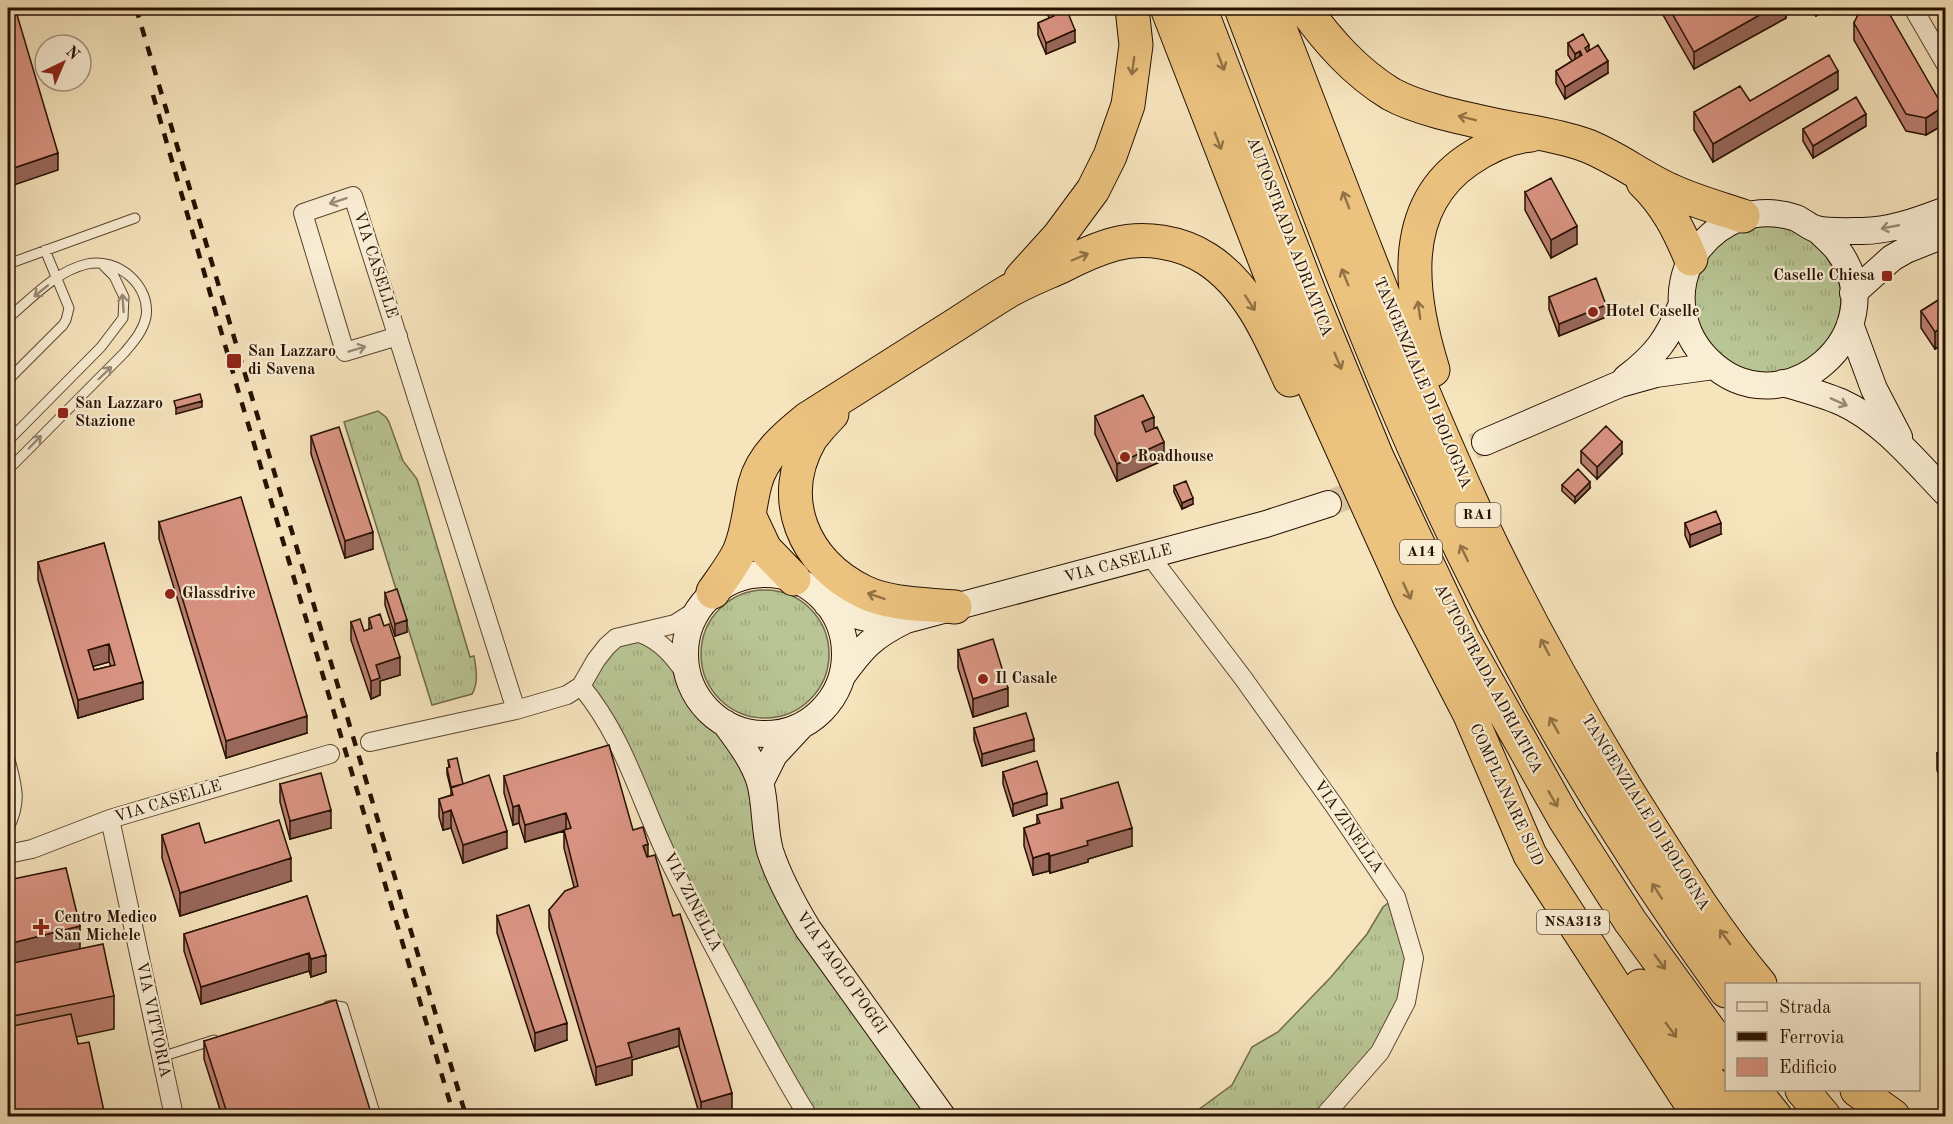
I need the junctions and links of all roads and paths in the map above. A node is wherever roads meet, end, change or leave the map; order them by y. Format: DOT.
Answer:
graph roads {
  1 [pos="1132,8"];
  2 [pos="1167,8"];
  3 [pos="1200,8"];
  4 [pos="1241,8"];
  5 [pos="1272,8"];
  6 [pos="1304,8"];
  7 [pos="1913,8"];
  8 [pos="1946,65"];
  9 [pos="1545,134"];
  10 [pos="1631,170"];
  11 [pos="1946,210"];
  12 [pos="1743,216"];
  13 [pos="135,218"];
  14 [pos="1817,229"];
  15 [pos="1946,234"];
  16 [pos="45,250"];
  17 [pos="1691,259"];
  18 [pos="100,262"];
  19 [pos="8,264"];
  20 [pos="57,278"];
  21 [pos="1008,291"];
  22 [pos="1853,293"];
  23 [pos="1682,306"];
  24 [pos="8,318"];
  25 [pos="1850,324"];
  26 [pos="398,336"];
  27 [pos="1714,366"];
  28 [pos="8,380"];
  29 [pos="863,383"];
  30 [pos="1784,383"];
  31 [pos="1620,384"];
  32 [pos="8,441"];
  33 [pos="1485,442"];
  34 [pos="1910,454"];
  35 [pos="8,470"];
  36 [pos="1946,493"];
  37 [pos="1328,504"];
  38 [pos="1474,507"];
  39 [pos="750,517"];
  40 [pos="1386,545"];
  41 [pos="1150,556"];
  42 [pos="794,579"];
  43 [pos="705,601"];
  44 [pos="827,603"];
  45 [pos="954,607"];
  46 [pos="906,620"];
  47 [pos="640,633"];
  48 [pos="687,675"];
  49 [pos="842,676"];
  50 [pos="581,686"];
  51 [pos="516,710"];
  52 [pos="1470,716"];
  53 [pos="725,723"];
  54 [pos="801,726"];
  55 [pos="370,742"];
  56 [pos="8,752"];
  57 [pos="330,754"];
  58 [pos="760,783"];
  59 [pos="110,819"];
  60 [pos="8,830"];
  61 [pos="8,854"];
  62 [pos="1759,983"];
  63 [pos="1725,990"];
  64 [pos="321,1008"];
  65 [pos="226,1036"];
  66 [pos="1725,1052"];
  67 [pos="161,1057"];
  68 [pos="1756,1091"];
  69 [pos="1804,1091"];
  70 [pos="1860,1091"];
  71 [pos="174,1116"];
  72 [pos="376,1116"];
  73 [pos="808,1116"];
  74 [pos="942,1116"];
  75 [pos="1323,1116"];
  76 [pos="1699,1116"];
  77 [pos="1736,1116"];
  78 [pos="1775,1116"];
  79 [pos="1824,1116"];
  80 [pos="1893,1116"];
  1 -- 21 [label="highway, one-way"];
  2 -- 40 [label="highway, one-way"];
  3 -- 66 [label="highway, AUTOSTRADA ADRIATICA / A14, one-way"];
  63 -- 4 [label="highway, A14, one-way"];
  38 -- 5 [label="highway, TANGENZIALE DI BOLOGNA / RA1, one-way"];
  9 -- 6 [label="highway, one-way"];
  7 -- 8 [label="street"];
  9 -- 10 [label="highway"];
  38 -- 9 [label="highway, one-way"];
  10 -- 12 [label="highway"];
  10 -- 17 [label="highway"];
  11 -- 14 [label="main road, one-way"];
  12 -- 14 [label="main road"];
  12 -- 17 [label="main road"];
  13 -- 16 [label="lane"];
  14 -- 22 [label="main road"];
  15 -- 22 [label="main road"];
  16 -- 19 [label="lane"];
  16 -- 20 [label="lane"];
  17 -- 23 [label="main road"];
  18 -- 20 [label="lane"];
  32 -- 18 [label="lane, one-way"];
  35 -- 18 [label="lane, one-way"];
  20 -- 24 [label="lane, one-way"];
  20 -- 28 [label="lane"];
  21 -- 29 [label="highway"];
  21 -- 40 [label="highway, one-way"];
  22 -- 25 [label="main road"];
  23 -- 27 [label="main road"];
  23 -- 31 [label="main road"];
  25 -- 30 [label="main road"];
  25 -- 34 [label="main road"];
  26 -- 26 [label="street, VIA CASELLE, one-way"];
  26 -- 51 [label="street, VIA CASELLE"];
  27 -- 30 [label="main road"];
  27 -- 31 [label="main road"];
  29 -- 39 [label="highway"];
  45 -- 29 [label="highway, one-way"];
  30 -- 34 [label="main road, one-way"];
  31 -- 33 [label="main road"];
  34 -- 36 [label="main road"];
  37 -- 41 [label="main road, VIA CASELLE"];
  62 -- 38 [label="highway, TANGENZIALE DI BOLOGNA / RA1, one-way"];
  39 -- 42 [label="highway"];
  39 -- 43 [label="highway"];
  40 -- 52 [label="highway, one-way"];
  41 -- 45 [label="main road, VIA CASELLE"];
  41 -- 75 [label="street, VIA ZINELLA"];
  42 -- 43 [label="main road, VIA CASELLE"];
  42 -- 44 [label="main road, VIA CASELLE"];
  43 -- 47 [label="street, VIA CASELLE"];
  43 -- 48 [label="main road, VIA CASELLE"];
  44 -- 46 [label="main road, VIA CASELLE"];
  44 -- 49 [label="main road, VIA CASELLE"];
  45 -- 46 [label="main road, VIA CASELLE"];
  46 -- 49 [label="main road, VIA CASELLE"];
  47 -- 48 [label="street, VIA CASELLE"];
  47 -- 50 [label="street, VIA CASELLE"];
  48 -- 53 [label="main road, VIA CASELLE"];
  49 -- 54 [label="main road, VIA CASELLE"];
  50 -- 51 [label="street"];
  50 -- 73 [label="street, VIA ZINELLA"];
  51 -- 55 [label="street"];
  52 -- 76 [label="highway, COMPLANARE SUD / NSA313"];
  52 -- 77 [label="highway, one-way"];
  53 -- 54 [label="main road, VIA CASELLE"];
  53 -- 58 [label="main road, VIA CASELLE"];
  54 -- 58 [label="main road, VIA CASELLE"];
  56 -- 60 [label="lane"];
  57 -- 59 [label="street, VIA CASELLE"];
  58 -- 74 [label="main road, VIA PAOLO POGGI"];
  59 -- 61 [label="street, VIA CASELLE"];
  59 -- 67 [label="street, VIA VITTORIA"];
  64 -- 72 [label="lane"];
  65 -- 67 [label="lane"];
  67 -- 71 [label="street, VIA VITTORIA"];
  68 -- 78 [label="highway"];
  69 -- 79 [label="highway"];
  70 -- 80 [label="highway"];
}
